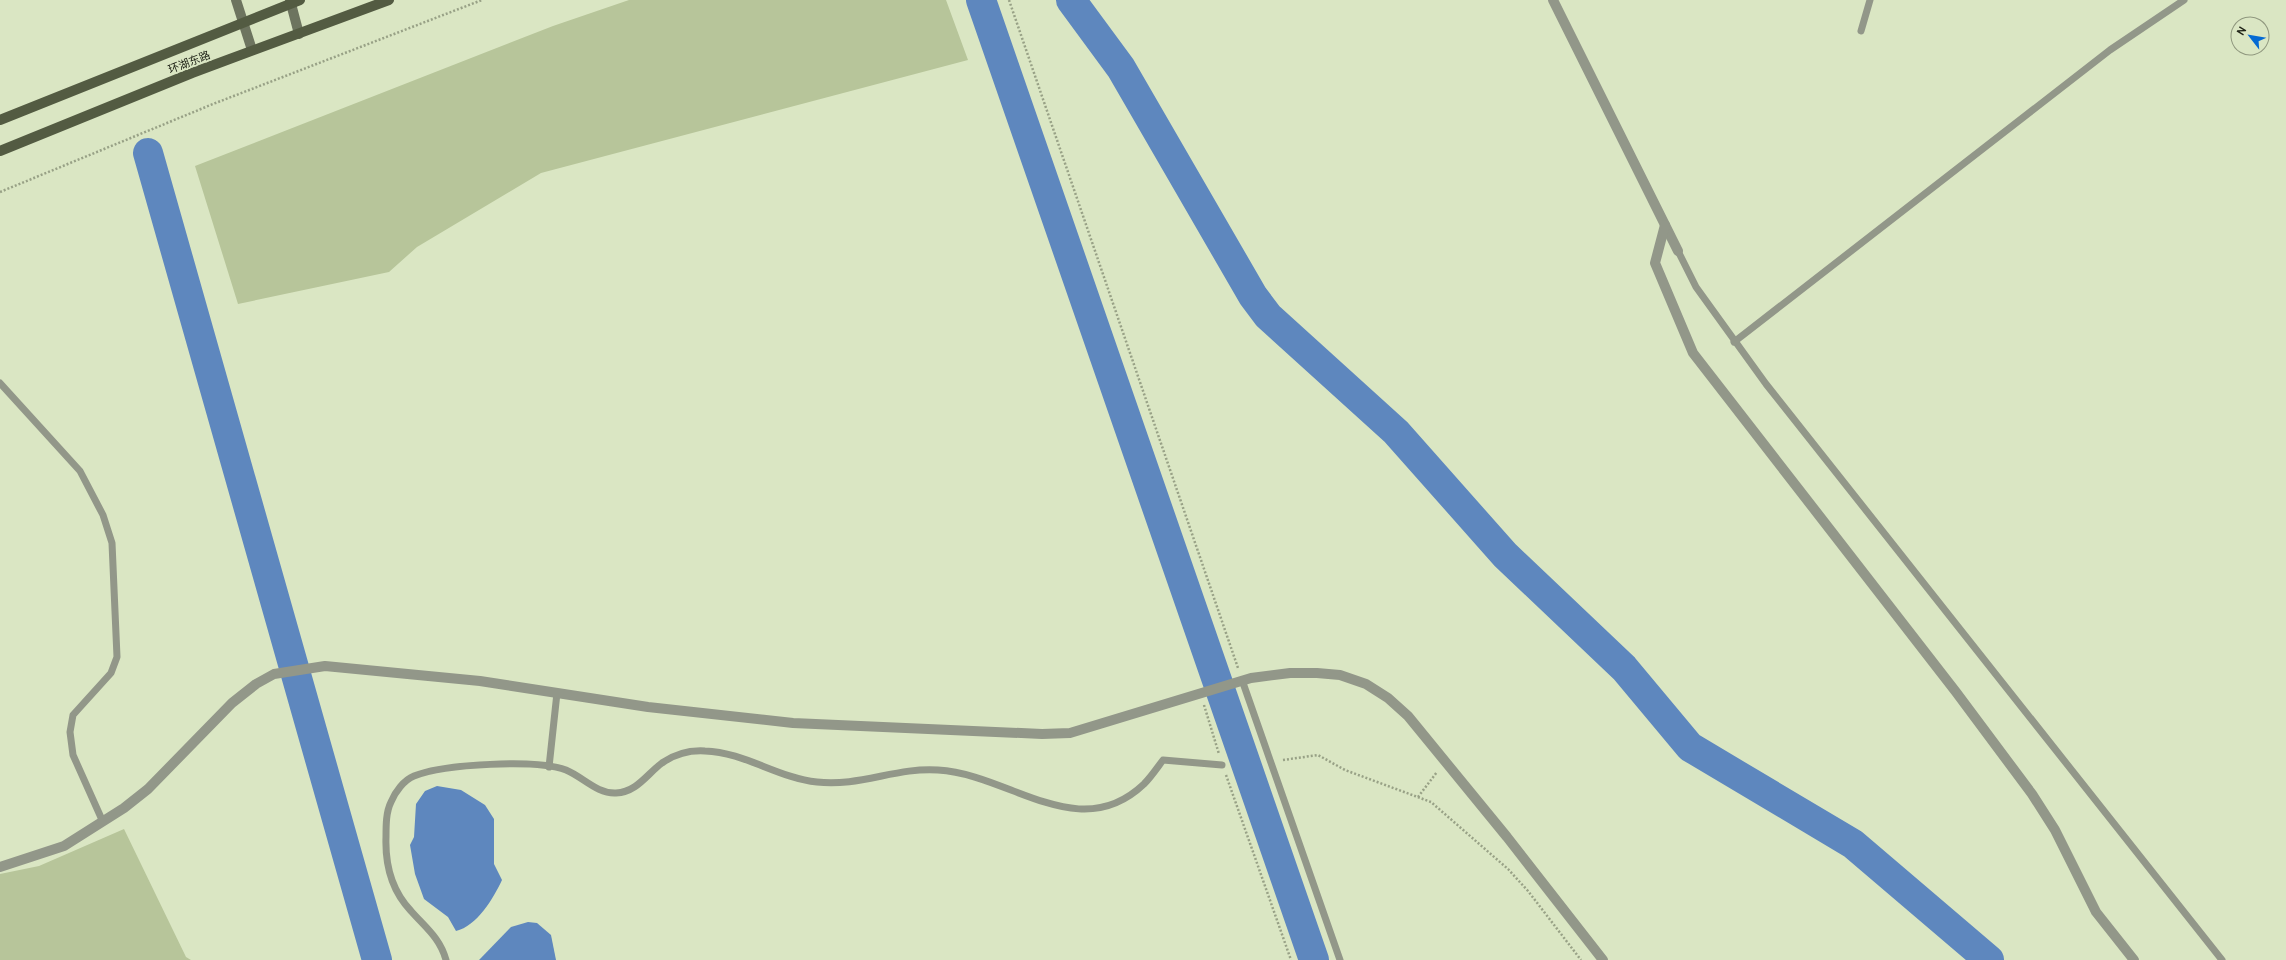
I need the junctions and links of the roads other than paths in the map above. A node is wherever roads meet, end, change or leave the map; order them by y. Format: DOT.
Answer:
graph roads {
  1 [pos="236,0"];
  2 [pos="389,0"];
  3 [pos="1553,0"];
  4 [pos="1870,0"];
  5 [pos="2184,0"];
  6 [pos="294,1"];
  7 [pos="242,23"];
  8 [pos="1861,31"];
  9 [pos="300,34"];
  10 [pos="252,50"];
  11 [pos="0,120"];
  12 [pos="0,151"];
  13 [pos="1665,225"];
  14 [pos="1678,251"];
  15 [pos="1734,342"];
  16 [pos="0,383"];
  17 [pos="1242,680"];
  18 [pos="557,693"];
  19 [pos="1222,765"];
  20 [pos="549,767"];
  21 [pos="103,822"];
  22 [pos="0,867"];
  23 [pos="446,960"];
  24 [pos="1340,960"];
  25 [pos="1603,960"];
  26 [pos="2134,960"];
  27 [pos="2222,960"];
  1 -- 7 [label="main road"];
  2 -- 9 [label="main road, 环湖东路"];
  3 -- 13 [label="street"];
  4 -- 8 [label="lane"];
  5 -- 15 [label="lane"];
  6 -- 7 [label="main road, 环湖东路"];
  6 -- 9 [label="main road"];
  7 -- 10 [label="main road"];
  7 -- 11 [label="main road, 环湖东路"];
  9 -- 10 [label="main road, 环湖东路"];
  10 -- 12 [label="main road, 环湖东路"];
  13 -- 14 [label="street"];
  13 -- 26 [label="street"];
  14 -- 15 [label="lane"];
  15 -- 27 [label="lane"];
  16 -- 21 [label="lane"];
  17 -- 18 [label="street"];
  17 -- 24 [label="lane"];
  17 -- 25 [label="street"];
  18 -- 20 [label="lane"];
  18 -- 21 [label="street"];
  19 -- 20 [label="lane"];
  20 -- 23 [label="lane"];
  21 -- 22 [label="street"];
}
